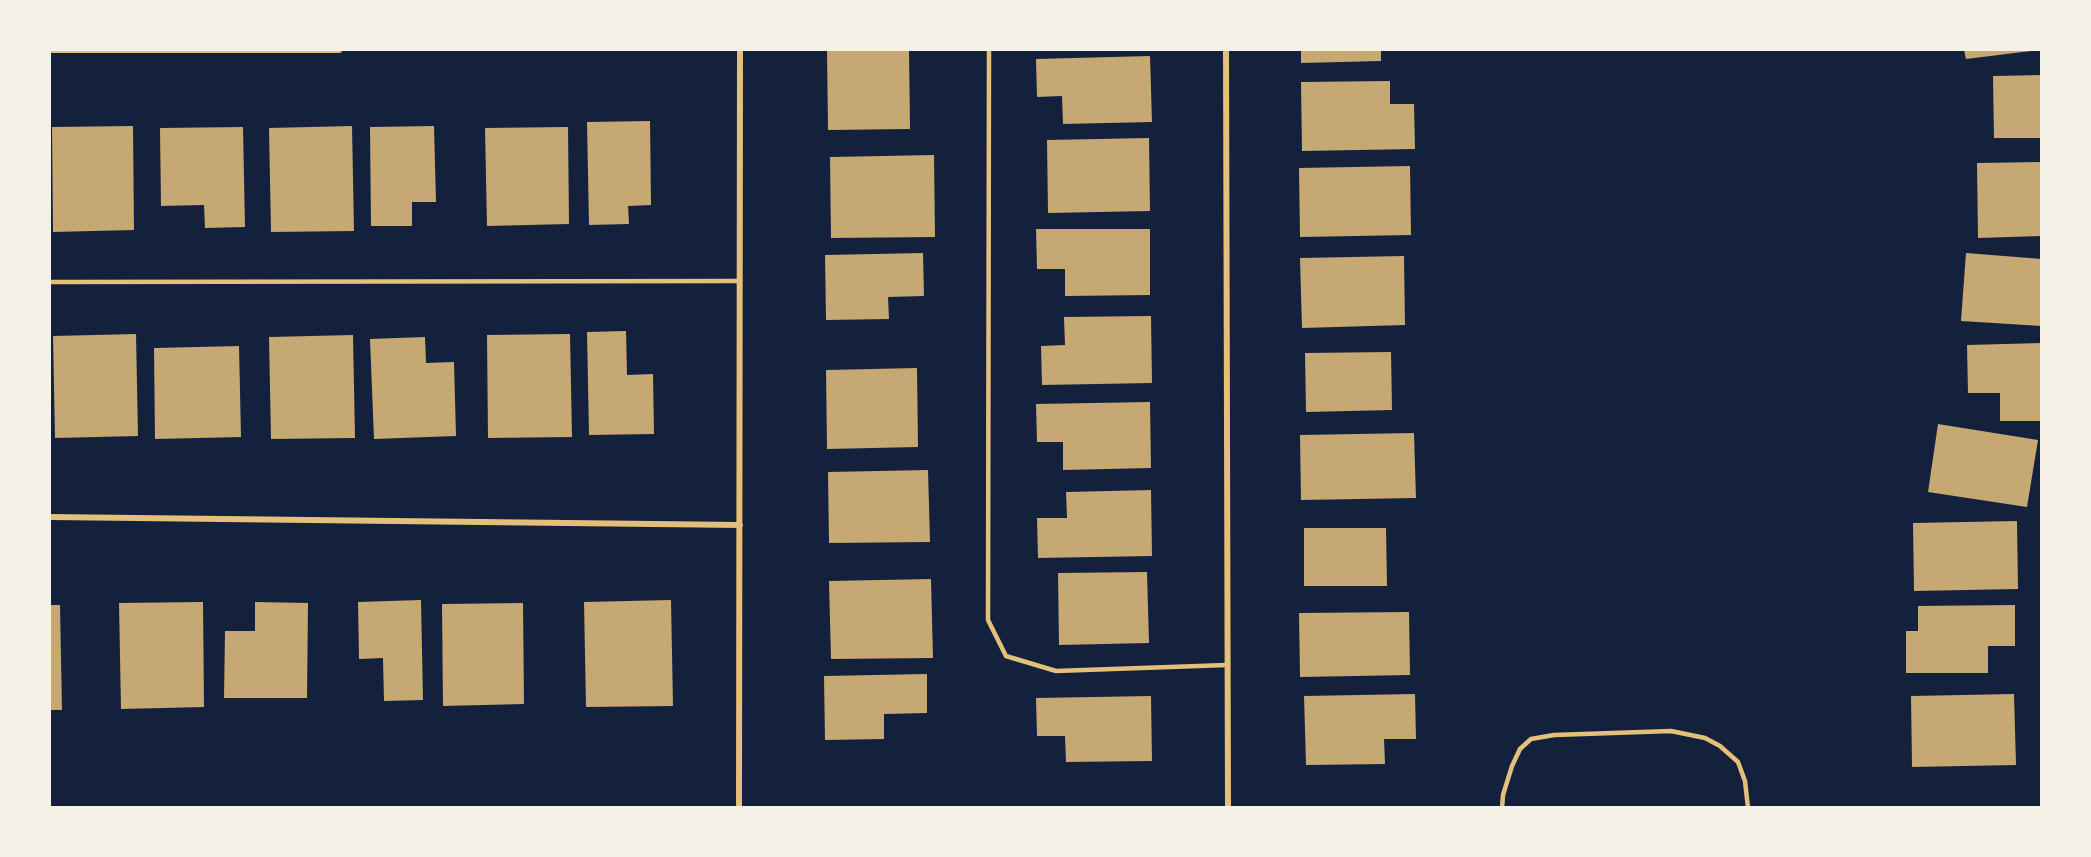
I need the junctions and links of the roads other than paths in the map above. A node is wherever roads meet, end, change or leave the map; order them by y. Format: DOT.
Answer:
graph roads {
  1 [pos="339,50"];
  2 [pos="740,50"];
  3 [pos="989,50"];
  4 [pos="1226,50"];
  5 [pos="50,51"];
  6 [pos="740,281"];
  7 [pos="50,282"];
  8 [pos="50,517"];
  9 [pos="740,525"];
  10 [pos="1227,665"];
  11 [pos="739,807"];
  12 [pos="1228,807"];
  13 [pos="1502,807"];
  14 [pos="1748,807"];
  1 -- 5 [label="street"];
  2 -- 6 [label="street"];
  3 -- 10 [label="lane"];
  4 -- 10 [label="street"];
  6 -- 7 [label="lane"];
  6 -- 9 [label="street"];
  8 -- 9 [label="street"];
  9 -- 11 [label="street"];
  10 -- 12 [label="street"];
  13 -- 14 [label="lane"];
}
